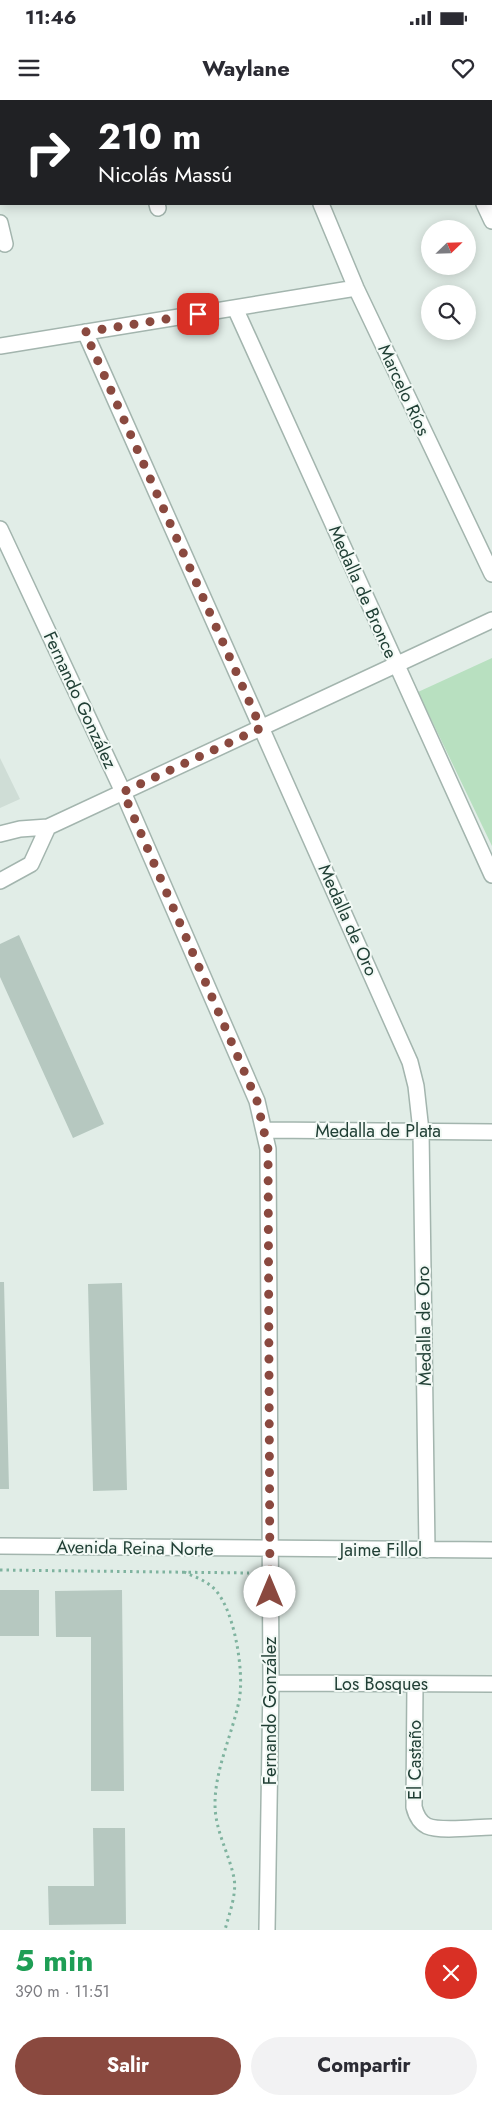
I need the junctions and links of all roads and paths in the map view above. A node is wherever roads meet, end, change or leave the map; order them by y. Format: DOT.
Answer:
graph roads {
  1 [pos="321,205"];
  2 [pos="484,205"];
  3 [pos="492,220"];
  4 [pos="0,223"];
  5 [pos="5,244"];
  6 [pos="356,288"];
  7 [pos="235,308"];
  8 [pos="85,332"];
  9 [pos="0,346"];
  10 [pos="0,529"];
  11 [pos="492,574"];
  12 [pos="492,620"];
  13 [pos="396,665"];
  14 [pos="261,728"];
  15 [pos="123,792"];
  16 [pos="48,826"];
  17 [pos="0,834"];
  18 [pos="492,875"];
  19 [pos="0,881"];
  20 [pos="265,1130"];
  21 [pos="421,1131"];
  22 [pos="492,1132"];
  23 [pos="0,1546"];
  24 [pos="270,1549"];
  25 [pos="427,1550"];
  26 [pos="492,1550"];
  27 [pos="0,1570"];
  28 [pos="184,1572"];
  29 [pos="270,1573"];
  30 [pos="271,1683"];
  31 [pos="415,1684"];
  32 [pos="492,1684"];
  33 [pos="492,1827"];
  34 [pos="225,1930"];
  35 [pos="267,1930"];
  1 -- 6 [label="street, Marcelo Ríos"];
  2 -- 3 [label="street"];
  4 -- 5 [label="street"];
  6 -- 7 [label="street"];
  6 -- 11 [label="street, Marcelo Ríos"];
  7 -- 8 [label="street"];
  7 -- 13 [label="street, Medalla de Bronce"];
  8 -- 9 [label="street"];
  8 -- 14 [label="street, Medalla de Oro"];
  10 -- 15 [label="street, Fernando González"];
  12 -- 13 [label="street"];
  13 -- 14 [label="street"];
  13 -- 18 [label="street, Medalla de Bronce"];
  14 -- 15 [label="street"];
  14 -- 21 [label="street, Medalla de Oro"];
  15 -- 16 [label="street"];
  15 -- 20 [label="street, Fernando González"];
  16 -- 17 [label="street"];
  16 -- 19 [label="street"];
  20 -- 21 [label="street, Medalla de Plata"];
  20 -- 24 [label="street, Fernando González"];
  21 -- 22 [label="street, Medalla de Plata"];
  21 -- 25 [label="street, Medalla de Oro"];
  23 -- 24 [label="street, Avenida Reina Norte"];
  24 -- 25 [label="street, Jaime Fillol"];
  24 -- 29 [label="street, Fernando González"];
  25 -- 26 [label="street, Jaime Fillol"];
  27 -- 28 [label="path"];
  28 -- 29 [label="path"];
  28 -- 34 [label="path"];
  29 -- 30 [label="street, Fernando González"];
  30 -- 31 [label="street, Los Bosques"];
  30 -- 35 [label="street, Fernando González"];
  31 -- 32 [label="street, Los Bosques"];
  31 -- 33 [label="street, El Castaño"];
}
